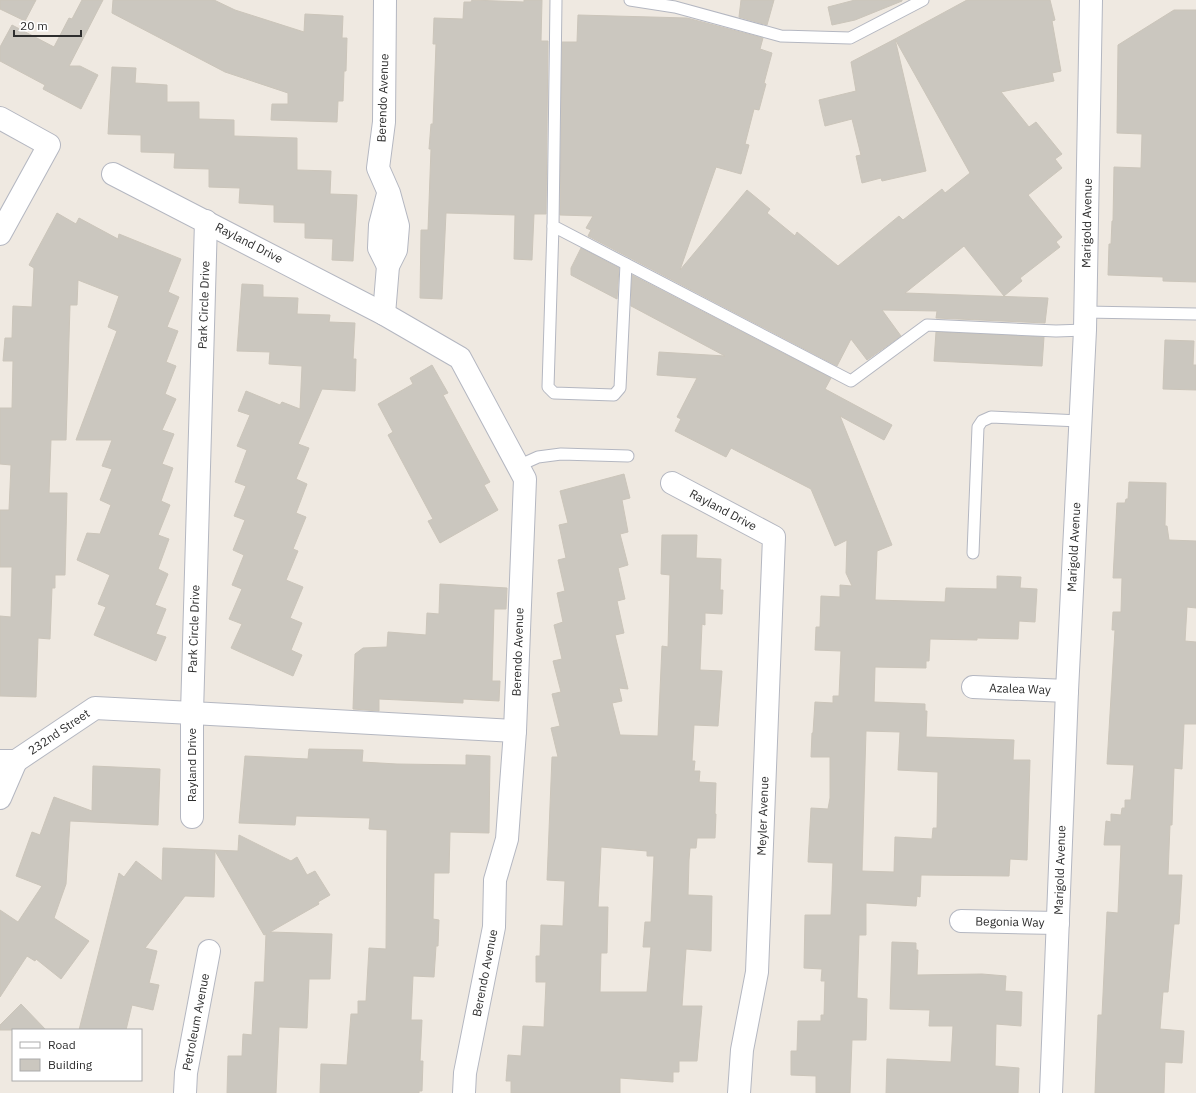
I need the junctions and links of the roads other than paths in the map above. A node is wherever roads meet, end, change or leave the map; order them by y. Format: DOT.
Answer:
graph roads {
  1 [pos="386,0"];
  2 [pos="556,0"];
  3 [pos="630,0"];
  4 [pos="923,0"];
  5 [pos="1092,0"];
  6 [pos="0,118"];
  7 [pos="114,174"];
  8 [pos="206,221"];
  9 [pos="553,226"];
  10 [pos="0,234"];
  11 [pos="626,264"];
  12 [pos="384,314"];
  13 [pos="1196,314"];
  14 [pos="1085,321"];
  15 [pos="1080,421"];
  16 [pos="628,456"];
  17 [pos="518,466"];
  18 [pos="672,483"];
  19 [pos="774,537"];
  20 [pos="973,553"];
  21 [pos="973,687"];
  22 [pos="1067,691"];
  23 [pos="192,713"];
  24 [pos="515,730"];
  25 [pos="8,761"];
  26 [pos="0,798"];
  27 [pos="192,817"];
  28 [pos="961,921"];
  29 [pos="1058,923"];
  30 [pos="209,950"];
  31 [pos="185,1093"];
  32 [pos="464,1093"];
  33 [pos="739,1093"];
  34 [pos="1051,1093"];
  1 -- 12 [label="street, Berendo Avenue"];
  2 -- 9 [label="lane"];
  3 -- 4 [label="lane"];
  5 -- 14 [label="street, Marigold Avenue"];
  6 -- 10 [label="street"];
  7 -- 8 [label="street, Rayland Drive"];
  8 -- 12 [label="street, Rayland Drive"];
  8 -- 23 [label="street, Park Circle Drive"];
  9 -- 11 [label="lane"];
  9 -- 11 [label="lane"];
  11 -- 14 [label="lane"];
  12 -- 17 [label="street, Berendo Avenue"];
  13 -- 14 [label="lane"];
  14 -- 15 [label="street, Marigold Avenue"];
  15 -- 20 [label="lane"];
  15 -- 22 [label="street, Marigold Avenue"];
  16 -- 17 [label="lane"];
  17 -- 24 [label="street, Berendo Avenue"];
  18 -- 19 [label="street, Rayland Drive"];
  19 -- 33 [label="street, Meyler Avenue"];
  21 -- 22 [label="street, Azalea Way"];
  22 -- 29 [label="street, Marigold Avenue"];
  23 -- 24 [label="street"];
  23 -- 25 [label="street, 232nd Street"];
  23 -- 27 [label="street, Rayland Drive"];
  24 -- 32 [label="street, Berendo Avenue"];
  25 -- 26 [label="street"];
  28 -- 29 [label="street, Begonia Way"];
  29 -- 34 [label="street, Marigold Avenue"];
  30 -- 31 [label="street, Petroleum Avenue"];
}
